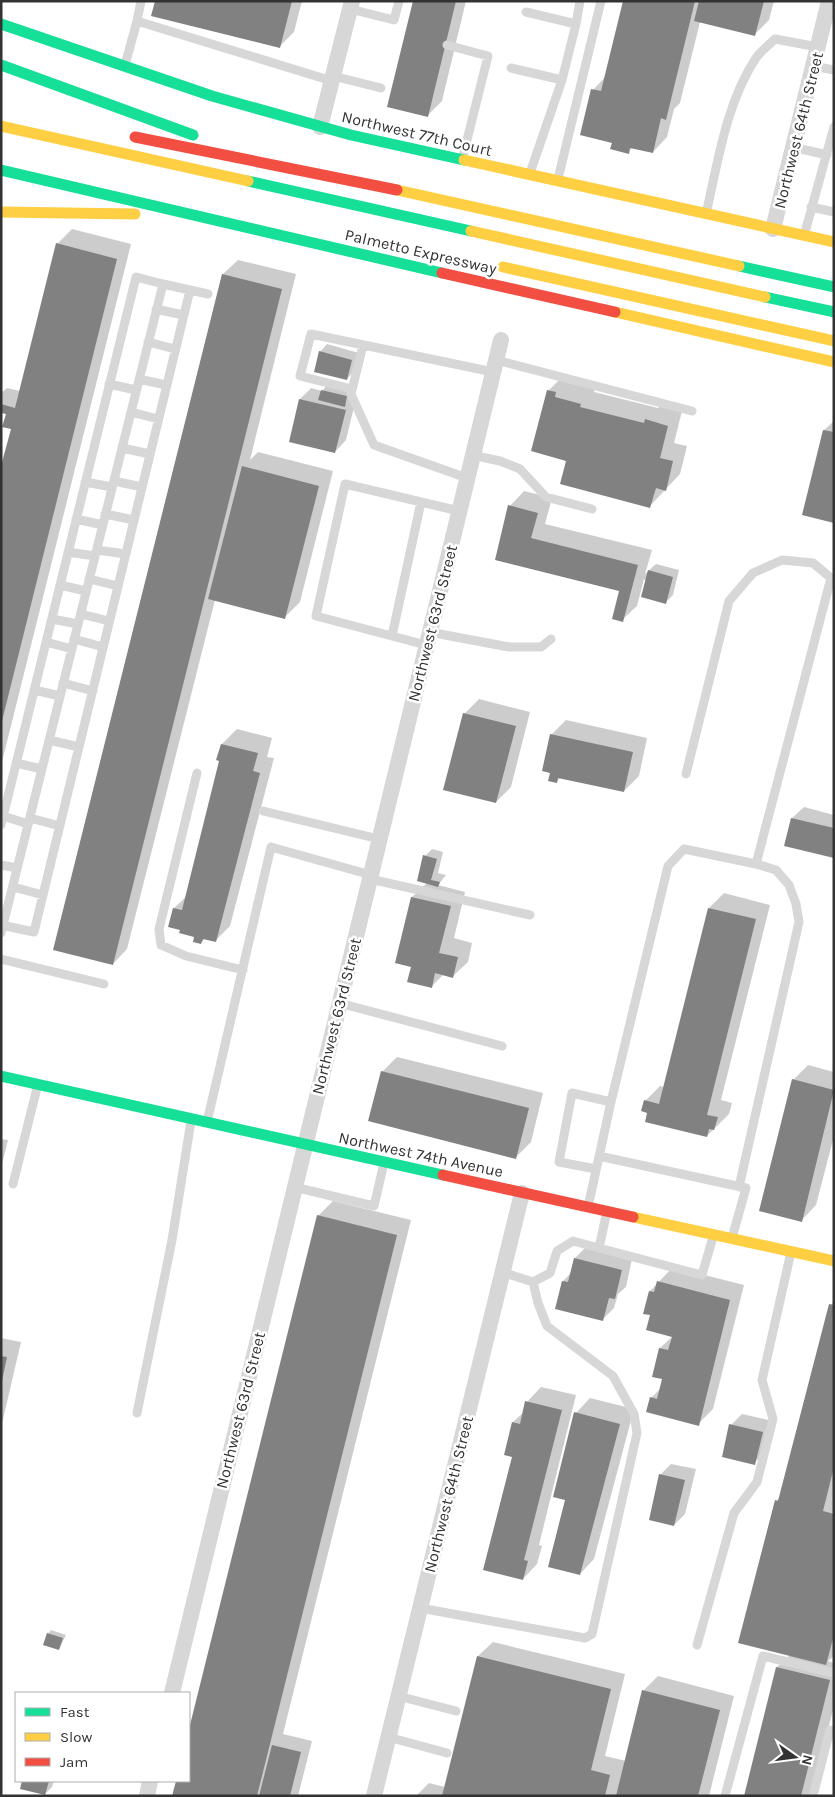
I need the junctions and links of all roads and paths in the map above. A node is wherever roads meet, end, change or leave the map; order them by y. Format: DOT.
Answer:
graph roads {
  1 [pos="141,1"];
  2 [pos="398,1"];
  3 [pos="580,1"];
  4 [pos="600,1"];
  5 [pos="829,1"];
  6 [pos="351,5"];
  7 [pos="526,12"];
  8 [pos="137,21"];
  9 [pos="1,24"];
  10 [pos="576,24"];
  11 [pos="447,45"];
  12 [pos="818,47"];
  13 [pos="1,65"];
  14 [pos="124,66"];
  15 [pos="813,66"];
  16 [pos="511,68"];
  17 [pos="834,70"];
  18 [pos="332,79"];
  19 [pos="562,80"];
  20 [pos="381,88"];
  21 [pos="1,126"];
  22 [pos="320,127"];
  23 [pos="834,127"];
  24 [pos="125,135"];
  25 [pos="793,147"];
  26 [pos="826,155"];
  27 [pos="462,160"];
  28 [pos="277,166"];
  29 [pos="1,170"];
  30 [pos="529,175"];
  31 [pos="558,182"];
  32 [pos="811,207"];
  33 [pos="1,212"];
  34 [pos="834,212"];
  35 [pos="186,215"];
  36 [pos="706,215"];
  37 [pos="774,229"];
  38 [pos="804,236"];
  39 [pos="834,242"];
  40 [pos="496,265"];
  41 [pos="163,284"];
  42 [pos="834,287"];
  43 [pos="190,290"];
  44 [pos="208,294"];
  45 [pos="156,309"];
  46 [pos="834,312"];
  47 [pos="183,315"];
  48 [pos="501,340"];
  49 [pos="834,341"];
  50 [pos="148,342"];
  51 [pos="363,345"];
  52 [pos="175,349"];
  53 [pos="834,362"];
  54 [pos="494,366"];
  55 [pos="139,379"];
  56 [pos="109,384"];
  57 [pos="166,386"];
  58 [pos="136,390"];
  59 [pos="352,390"];
  60 [pos="692,411"];
  61 [pos="131,412"];
  62 [pos="158,419"];
  63 [pos="122,448"];
  64 [pos="150,454"];
  65 [pos="472,455"];
  66 [pos="467,478"];
  67 [pos="85,482"];
  68 [pos="113,484"];
  69 [pos="142,486"];
  70 [pos="421,502"];
  71 [pos="592,509"];
  72 [pos="459,511"];
  73 [pos="106,514"];
  74 [pos="76,519"];
  75 [pos="134,520"];
  76 [pos="103,525"];
  77 [pos="68,552"];
  78 [pos="96,553"];
  79 [pos="126,554"];
  80 [pos="89,579"];
  81 [pos="60,585"];
  82 [pos="118,586"];
  83 [pos="86,591"];
  84 [pos="81,614"];
  85 [pos="52,618"];
  86 [pos="110,621"];
  87 [pos="78,624"];
  88 [pos="392,636"];
  89 [pos="428,638"];
  90 [pos="551,639"];
  91 [pos="46,642"];
  92 [pos="73,644"];
  93 [pos="103,648"];
  94 [pos="63,684"];
  95 [pos="34,690"];
  96 [pos="93,690"];
  97 [pos="60,696"];
  98 [pos="49,740"];
  99 [pos="79,746"];
  100 [pos="16,763"];
  101 [pos="42,769"];
  102 [pos="197,773"];
  103 [pos="686,774"];
  104 [pos="263,811"];
  105 [pos="2,820"];
  106 [pos="29,821"];
  107 [pos="60,826"];
  108 [pos="379,839"];
  109 [pos="756,864"];
  110 [pos="1,865"];
  111 [pos="18,868"];
  112 [pos="370,877"];
  113 [pos="1,890"];
  114 [pos="12,890"];
  115 [pos="43,895"];
  116 [pos="530,915"];
  117 [pos="2,928"];
  118 [pos="1,959"];
  119 [pos="243,970"];
  120 [pos="104,984"];
  121 [pos="339,1003"];
  122 [pos="502,1046"];
  123 [pos="1,1076"];
  124 [pos="38,1084"];
  125 [pos="610,1102"];
  126 [pos="192,1118"];
  127 [pos="207,1122"];
  128 [pos="304,1145"];
  129 [pos="599,1156"];
  130 [pos="384,1162"];
  131 [pos="596,1169"];
  132 [pos="13,1184"];
  133 [pos="294,1187"];
  134 [pos="739,1187"];
  135 [pos="522,1193"];
  136 [pos="588,1207"];
  137 [pos="607,1211"];
  138 [pos="714,1234"];
  139 [pos="732,1238"];
  140 [pos="599,1248"];
  141 [pos="791,1251"];
  142 [pos="834,1261"];
  143 [pos="502,1272"];
  144 [pos="533,1282"];
  145 [pos="137,1413"];
  146 [pos="420,1608"];
  147 [pos="697,1645"];
  148 [pos="834,1673"];
  149 [pos="172,1692"];
  150 [pos="398,1696"];
  151 [pos="456,1711"];
  152 [pos="830,1730"];
  153 [pos="388,1737"];
  154 [pos="446,1753"];
  155 [pos="150,1782"];
  156 [pos="147,1796"];
  157 [pos="374,1796"];
  158 [pos="726,1796"];
  159 [pos="812,1796"];
  1 -- 8 [label="lane"];
  2 -- 6 [label="lane"];
  3 -- 10 [label="lane"];
  4 -- 31 [label="lane"];
  5 -- 12 [label="street, Northwest 64th Street"];
  6 -- 18 [label="street"];
  7 -- 10 [label="lane"];
  8 -- 14 [label="lane"];
  8 -- 18 [label="lane"];
  9 -- 14 [label="main road, Northwest 77th Court"];
  10 -- 19 [label="lane"];
  11 -- 27 [label="lane"];
  12 -- 15 [label="street, Northwest 64th Street"];
  12 -- 36 [label="lane"];
  13 -- 28 [label="main road"];
  14 -- 22 [label="main road, Northwest 77th Court"];
  15 -- 17 [label="lane"];
  15 -- 25 [label="street, Northwest 64th Street"];
  16 -- 19 [label="lane"];
  18 -- 20 [label="lane"];
  18 -- 22 [label="street"];
  19 -- 30 [label="lane"];
  21 -- 46 [label="main road"];
  22 -- 27 [label="main road, Northwest 77th Court"];
  23 -- 26 [label="lane"];
  24 -- 28 [label="main road"];
  25 -- 26 [label="lane"];
  25 -- 37 [label="street, Northwest 64th Street"];
  26 -- 32 [label="lane"];
  27 -- 30 [label="main road, Northwest 77th Court"];
  28 -- 42 [label="main road"];
  29 -- 35 [label="main road, Palmetto Expressway"];
  30 -- 31 [label="main road, Northwest 77th Court"];
  31 -- 36 [label="main road, Northwest 77th Court"];
  32 -- 34 [label="lane"];
  32 -- 38 [label="lane"];
  33 -- 35 [label="main road"];
  35 -- 53 [label="main road, Palmetto Expressway"];
  36 -- 37 [label="main road, Northwest 77th Court"];
  37 -- 38 [label="main road, Northwest 77th Court"];
  38 -- 39 [label="main road, Northwest 77th Court"];
  40 -- 49 [label="main road"];
  41 -- 43 [label="lane"];
  41 -- 45 [label="lane"];
  41 -- 56 [label="lane"];
  43 -- 44 [label="lane"];
  43 -- 47 [label="lane"];
  45 -- 47 [label="lane"];
  45 -- 50 [label="lane"];
  47 -- 52 [label="lane"];
  48 -- 54 [label="street, Northwest 63rd Street"];
  50 -- 52 [label="lane"];
  50 -- 55 [label="lane"];
  51 -- 54 [label="lane"];
  51 -- 59 [label="lane"];
  51 -- 59 [label="lane"];
  52 -- 57 [label="lane"];
  54 -- 60 [label="lane"];
  54 -- 65 [label="street, Northwest 63rd Street"];
  55 -- 57 [label="lane"];
  55 -- 58 [label="lane"];
  56 -- 58 [label="lane"];
  56 -- 67 [label="lane"];
  57 -- 62 [label="lane"];
  58 -- 61 [label="lane"];
  59 -- 66 [label="lane"];
  61 -- 62 [label="lane"];
  61 -- 63 [label="lane"];
  62 -- 64 [label="lane"];
  63 -- 64 [label="lane"];
  63 -- 68 [label="lane"];
  64 -- 69 [label="lane"];
  65 -- 66 [label="street, Northwest 63rd Street"];
  65 -- 71 [label="lane"];
  66 -- 72 [label="street, Northwest 63rd Street"];
  67 -- 68 [label="lane"];
  67 -- 74 [label="lane"];
  68 -- 69 [label="lane"];
  68 -- 73 [label="lane"];
  69 -- 75 [label="lane"];
  70 -- 72 [label="lane"];
  70 -- 88 [label="lane"];
  70 -- 88 [label="lane"];
  72 -- 89 [label="street, Northwest 63rd Street"];
  73 -- 75 [label="lane"];
  73 -- 76 [label="lane"];
  74 -- 76 [label="lane"];
  74 -- 77 [label="lane"];
  75 -- 79 [label="lane"];
  76 -- 78 [label="lane"];
  77 -- 78 [label="lane"];
  77 -- 81 [label="lane"];
  78 -- 79 [label="lane"];
  78 -- 80 [label="lane"];
  79 -- 82 [label="lane"];
  80 -- 82 [label="lane"];
  80 -- 83 [label="lane"];
  81 -- 83 [label="lane"];
  81 -- 85 [label="lane"];
  82 -- 86 [label="lane"];
  83 -- 84 [label="lane"];
  84 -- 86 [label="lane"];
  84 -- 87 [label="lane"];
  85 -- 87 [label="lane"];
  85 -- 91 [label="lane"];
  86 -- 93 [label="lane"];
  87 -- 92 [label="lane"];
  88 -- 89 [label="lane"];
  89 -- 90 [label="lane"];
  89 -- 108 [label="street, Northwest 63rd Street"];
  91 -- 92 [label="lane"];
  91 -- 95 [label="lane"];
  92 -- 93 [label="lane"];
  92 -- 94 [label="lane"];
  93 -- 96 [label="lane"];
  94 -- 96 [label="lane"];
  94 -- 97 [label="lane"];
  95 -- 97 [label="lane"];
  95 -- 100 [label="lane"];
  96 -- 99 [label="lane"];
  97 -- 98 [label="lane"];
  98 -- 99 [label="lane"];
  98 -- 101 [label="lane"];
  99 -- 107 [label="lane"];
  100 -- 101 [label="lane"];
  100 -- 105 [label="lane"];
  101 -- 106 [label="lane"];
  102 -- 119 [label="lane"];
  103 -- 109 [label="lane"];
  104 -- 108 [label="lane"];
  105 -- 106 [label="lane"];
  106 -- 107 [label="lane"];
  106 -- 111 [label="lane"];
  107 -- 115 [label="lane"];
  108 -- 112 [label="street, Northwest 63rd Street"];
  109 -- 125 [label="lane"];
  109 -- 134 [label="lane"];
  110 -- 111 [label="lane"];
  111 -- 114 [label="lane"];
  112 -- 116 [label="lane"];
  112 -- 119 [label="lane"];
  112 -- 121 [label="street, Northwest 63rd Street"];
  113 -- 114 [label="lane"];
  114 -- 115 [label="lane"];
  114 -- 117 [label="lane"];
  115 -- 117 [label="lane"];
  118 -- 120 [label="lane"];
  119 -- 127 [label="lane"];
  121 -- 122 [label="lane"];
  121 -- 128 [label="street, Northwest 63rd Street"];
  123 -- 124 [label="main road, Northwest 74th Avenue"];
  124 -- 126 [label="main road, Northwest 74th Avenue"];
  124 -- 132 [label="lane"];
  125 -- 129 [label="lane"];
  125 -- 131 [label="lane"];
  126 -- 127 [label="main road, Northwest 74th Avenue"];
  126 -- 145 [label="lane"];
  127 -- 128 [label="main road, Northwest 74th Avenue"];
  128 -- 130 [label="main road, Northwest 74th Avenue"];
  128 -- 133 [label="street, Northwest 63rd Street"];
  129 -- 131 [label="lane"];
  129 -- 134 [label="lane"];
  130 -- 133 [label="lane"];
  130 -- 135 [label="main road, Northwest 74th Avenue"];
  131 -- 136 [label="lane"];
  133 -- 149 [label="street, Northwest 63rd Street"];
  134 -- 139 [label="lane"];
  135 -- 136 [label="main road, Northwest 74th Avenue"];
  135 -- 143 [label="street, Northwest 64th Street"];
  136 -- 137 [label="main road, Northwest 74th Avenue"];
  137 -- 138 [label="main road, Northwest 74th Avenue"];
  137 -- 140 [label="lane"];
  138 -- 139 [label="main road, Northwest 74th Avenue"];
  138 -- 140 [label="lane"];
  139 -- 141 [label="main road, Northwest 74th Avenue"];
  140 -- 144 [label="lane"];
  141 -- 142 [label="main road, Northwest 74th Avenue"];
  141 -- 147 [label="lane"];
  143 -- 144 [label="lane"];
  143 -- 146 [label="street, Northwest 64th Street"];
  144 -- 146 [label="lane"];
  146 -- 150 [label="street, Northwest 64th Street"];
  148 -- 158 [label="lane"];
  150 -- 151 [label="lane"];
  150 -- 153 [label="street, Northwest 64th Street"];
  152 -- 159 [label="lane"];
  153 -- 154 [label="lane"];
  153 -- 157 [label="street, Northwest 64th Street"];
  155 -- 156 [label="street"];
}
